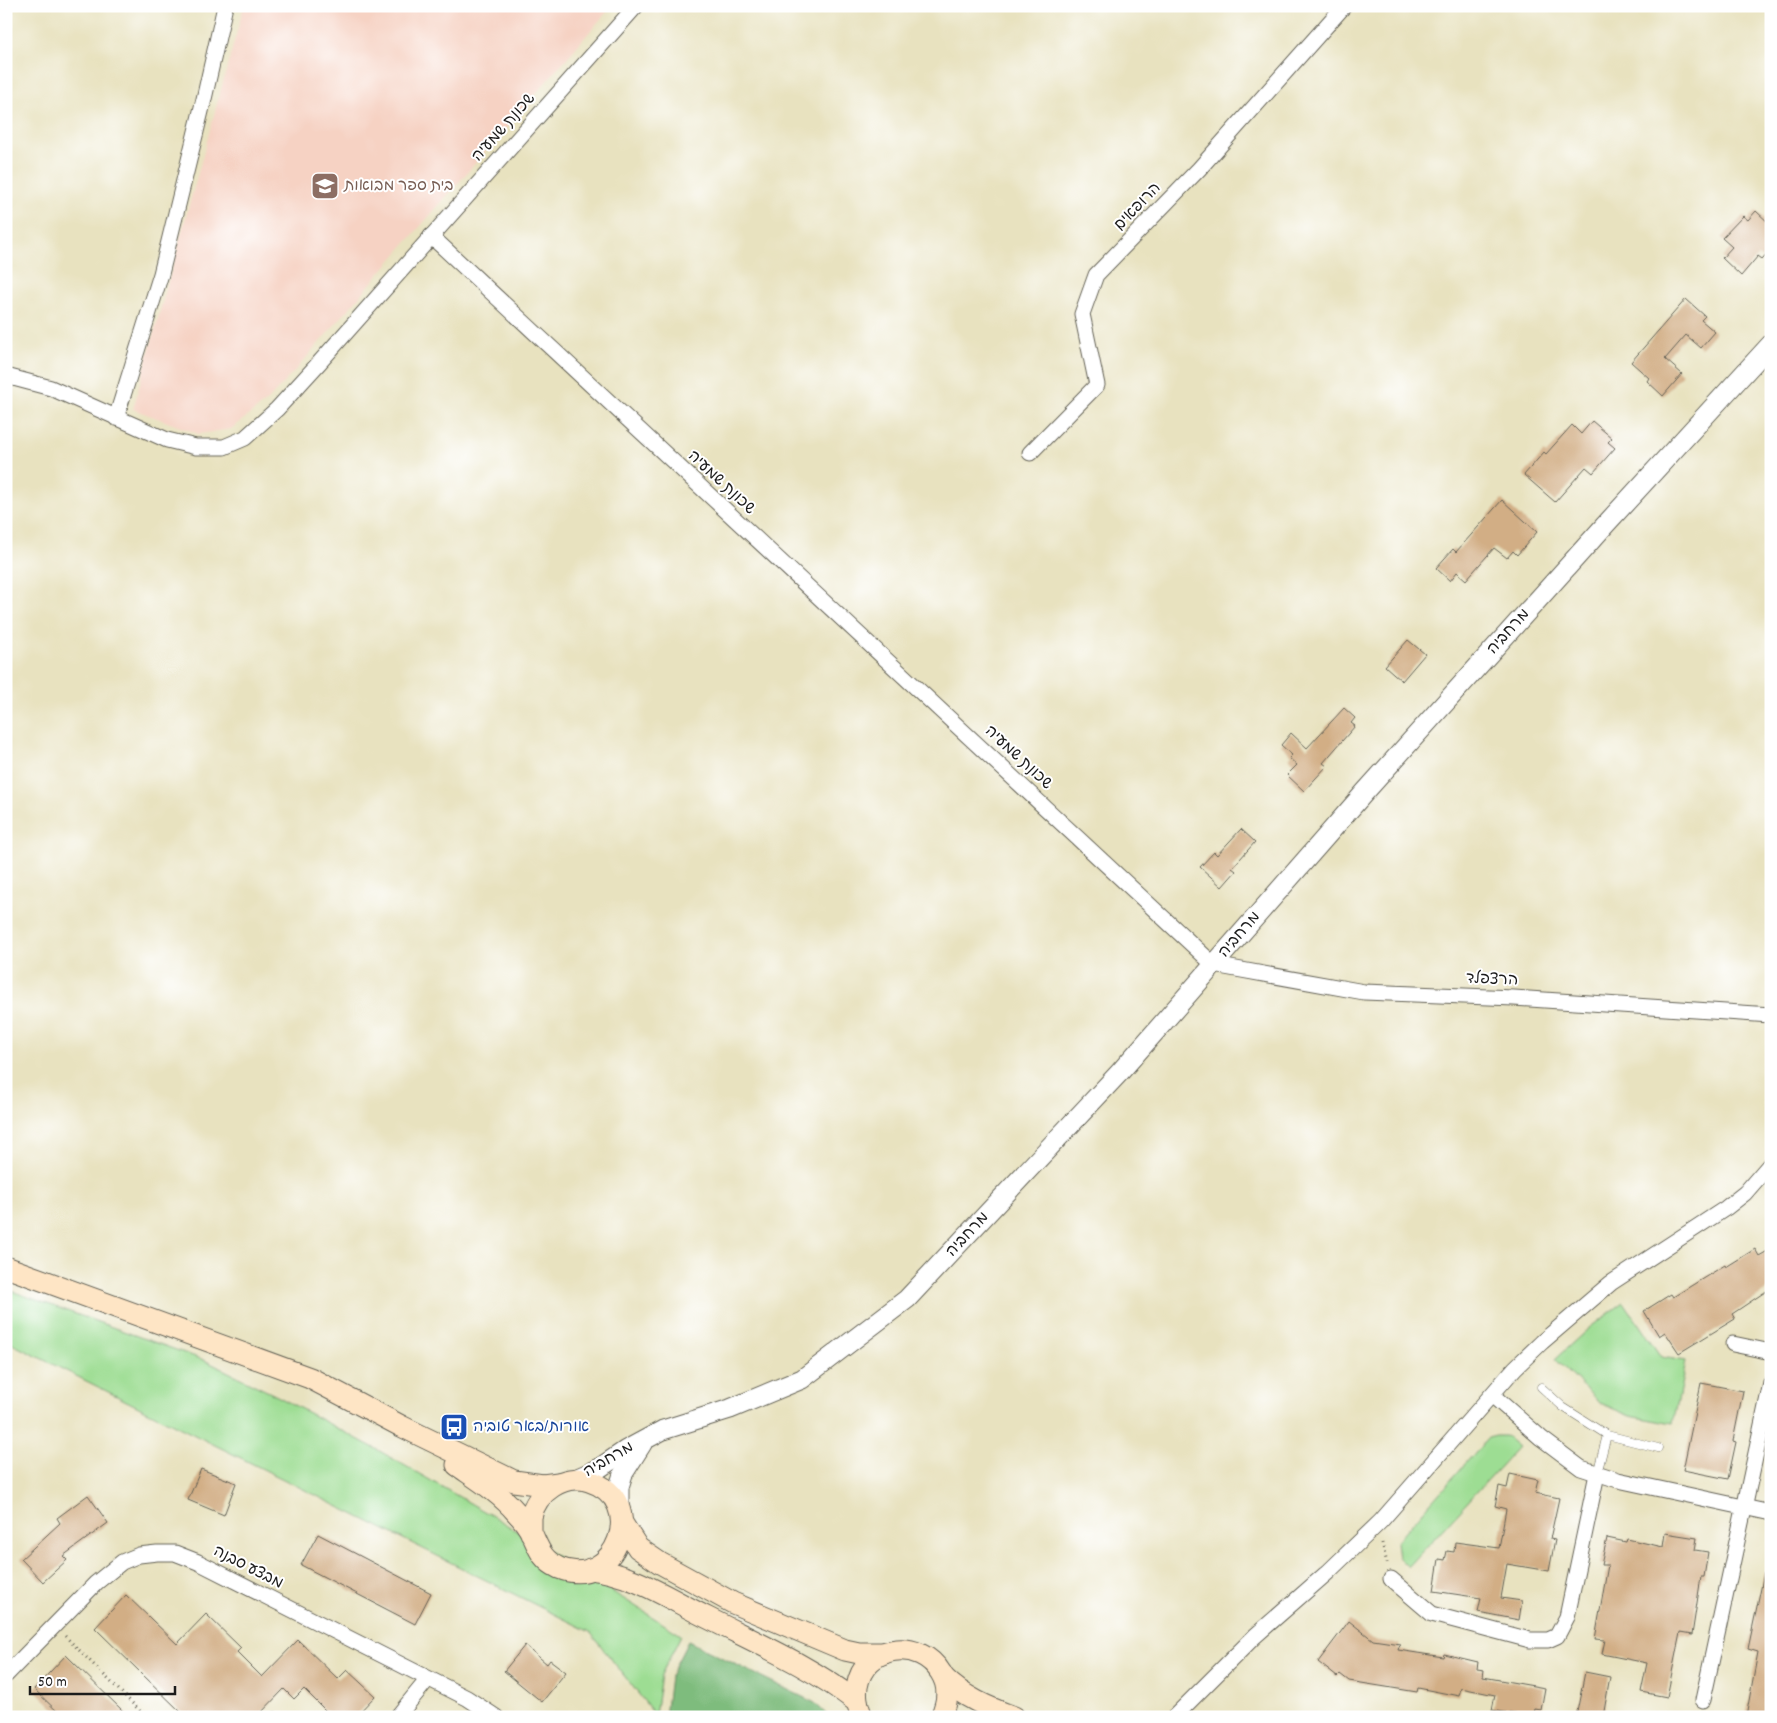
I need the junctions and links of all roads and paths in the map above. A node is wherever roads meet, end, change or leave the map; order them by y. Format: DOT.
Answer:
graph roads {
  1 [pos="225,6"];
  2 [pos="636,6"];
  3 [pos="1344,6"];
  4 [pos="431,236"];
  5 [pos="1771,344"];
  6 [pos="6,376"];
  7 [pos="116,418"];
  8 [pos="1030,453"];
  9 [pos="1214,965"];
  10 [pos="1771,1015"];
  11 [pos="1771,1163"];
  12 [pos="6,1267"];
  13 [pos="1733,1344"];
  14 [pos="1771,1352"];
  15 [pos="1771,1383"];
  16 [pos="1540,1387"];
  17 [pos="1492,1395"];
  18 [pos="401,1426"];
  19 [pos="1607,1435"];
  20 [pos="645,1438"];
  21 [pos="1658,1448"];
  22 [pos="1598,1474"];
  23 [pos="566,1481"];
  24 [pos="1744,1507"];
  25 [pos="1771,1513"];
  26 [pos="620,1516"];
  27 [pos="1378,1525"];
  28 [pos="531,1533"];
  29 [pos="590,1569"];
  30 [pos="1391,1578"];
  31 [pos="54,1626"];
  32 [pos="884,1653"];
  33 [pos="6,1675"];
  34 [pos="944,1678"];
  35 [pos="428,1679"];
  36 [pos="1704,1700"];
  37 [pos="859,1709"];
  38 [pos="146,1717"];
  39 [pos="397,1717"];
  40 [pos="496,1717"];
  41 [pos="941,1717"];
  42 [pos="1014,1717"];
  43 [pos="1174,1717"];
  1 -- 7 [label="street"];
  2 -- 4 [label="street, שכונת שמעיה"];
  3 -- 8 [label="street, הרופאים"];
  4 -- 7 [label="street"];
  4 -- 9 [label="street, שכונת שמעיה"];
  5 -- 9 [label="street, מרחביה"];
  6 -- 7 [label="street"];
  9 -- 10 [label="street, הרצפלד"];
  9 -- 20 [label="street, מרחביה"];
  11 -- 17 [label="street"];
  12 -- 18 [label="main road"];
  13 -- 14 [label="street"];
  15 -- 24 [label="street"];
  16 -- 19 [label="lane"];
  17 -- 22 [label="street"];
  17 -- 27 [label="street"];
  18 -- 23 [label="main road"];
  18 -- 28 [label="main road"];
  19 -- 21 [label="lane"];
  19 -- 22 [label="lane"];
  20 -- 23 [label="street, מרחביה"];
  20 -- 26 [label="street, מרחביה"];
  22 -- 24 [label="street"];
  22 -- 30 [label="street"];
  23 -- 26 [label="main road"];
  23 -- 28 [label="main road"];
  24 -- 25 [label="street"];
  24 -- 36 [label="street"];
  26 -- 29 [label="main road"];
  26 -- 32 [label="main road"];
  27 -- 30 [label="path"];
  27 -- 43 [label="street"];
  28 -- 29 [label="main road"];
  29 -- 37 [label="main road"];
  31 -- 33 [label="street, מבצע סבנה"];
  31 -- 35 [label="street, מבצע סבנה"];
  31 -- 38 [label="path"];
  32 -- 34 [label="main road"];
  32 -- 37 [label="main road"];
  34 -- 41 [label="main road"];
  34 -- 42 [label="main road"];
  35 -- 39 [label="street"];
  35 -- 40 [label="street, מבצע סבנה"];
}
